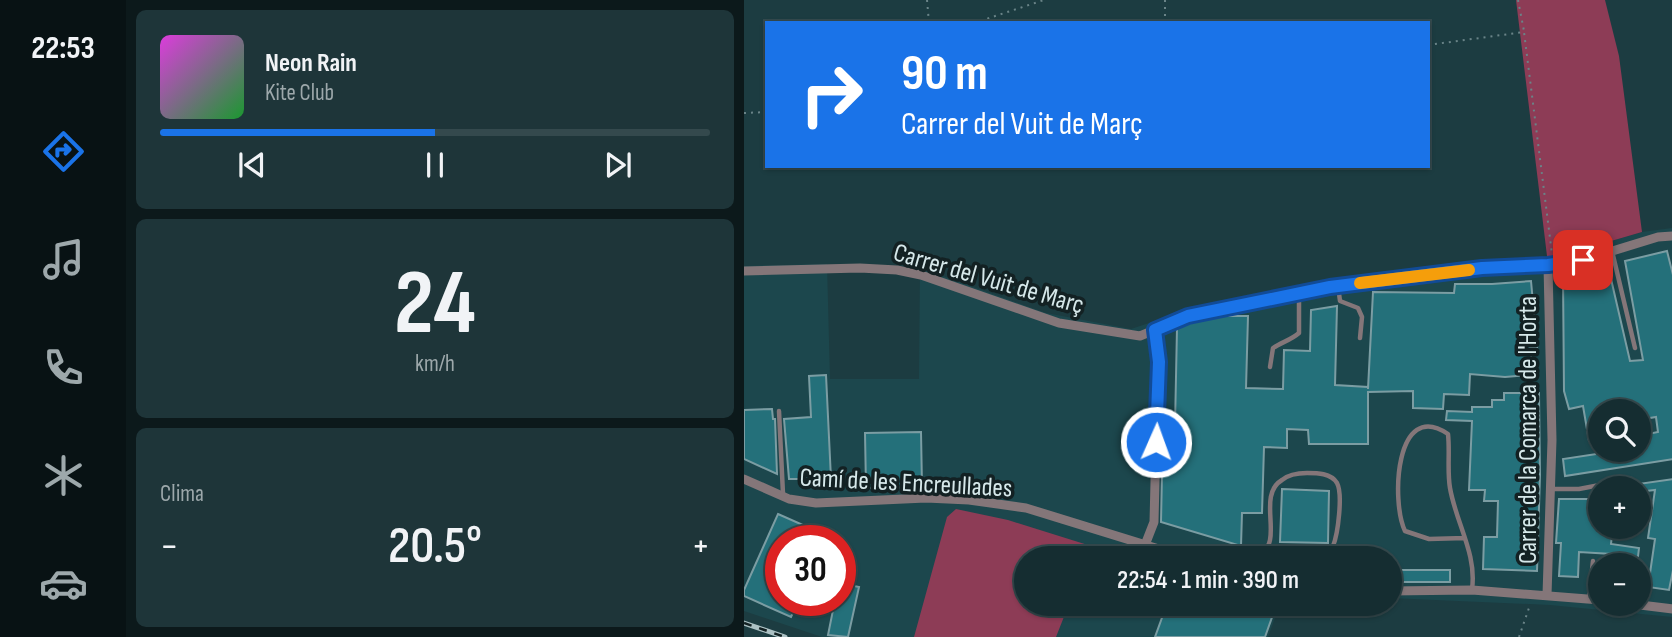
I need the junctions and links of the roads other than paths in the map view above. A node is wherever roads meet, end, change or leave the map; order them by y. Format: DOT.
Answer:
graph roads {
  1 [pos="1672,236"];
  2 [pos="1612,251"];
  3 [pos="1551,265"];
  4 [pos="744,271"];
  5 [pos="1338,286"];
  6 [pos="1299,293"];
  7 [pos="1155,330"];
  8 [pos="1360,338"];
  9 [pos="1635,348"];
  10 [pos="1270,367"];
  11 [pos="779,411"];
  12 [pos="744,479"];
  13 [pos="1588,487"];
  14 [pos="1550,489"];
  15 [pos="783,496"];
  16 [pos="1465,537"];
  17 [pos="1145,545"];
  18 [pos="1148,546"];
  19 [pos="1268,546"];
  20 [pos="1334,546"];
  21 [pos="1472,590"];
  22 [pos="1402,591"];
  23 [pos="1547,595"];
  24 [pos="1588,598"];
  25 [pos="1651,606"];
  26 [pos="1672,609"];
  1 -- 2 [label="street, Carrer del Vuit de Març"];
  2 -- 3 [label="street, Carrer del Vuit de Març"];
  2 -- 9 [label="lane"];
  3 -- 5 [label="street, Carrer del Vuit de Març"];
  3 -- 14 [label="street, Carrer de la Comarca de l'Horta"];
  4 -- 7 [label="street, Carrer del Vuit de Març"];
  5 -- 6 [label="street, Carrer del Vuit de Març"];
  5 -- 8 [label="lane"];
  6 -- 7 [label="street, Carrer del Vuit de Març"];
  6 -- 10 [label="lane"];
  7 -- 17 [label="street"];
  11 -- 15 [label="lane"];
  12 -- 15 [label="street, Camí de les Encreullades"];
  13 -- 14 [label="lane"];
  14 -- 23 [label="street, Carrer de la Comarca de l'Horta"];
  15 -- 17 [label="street, Camí de les Encreullades"];
  16 -- 16 [label="lane"];
  16 -- 21 [label="lane"];
  17 -- 18 [label="street, Camí de les Encreullades"];
  19 -- 20 [label="lane"];
  21 -- 22 [label="street"];
  21 -- 23 [label="street"];
  23 -- 24 [label="street"];
  25 -- 26 [label="street"];
}
